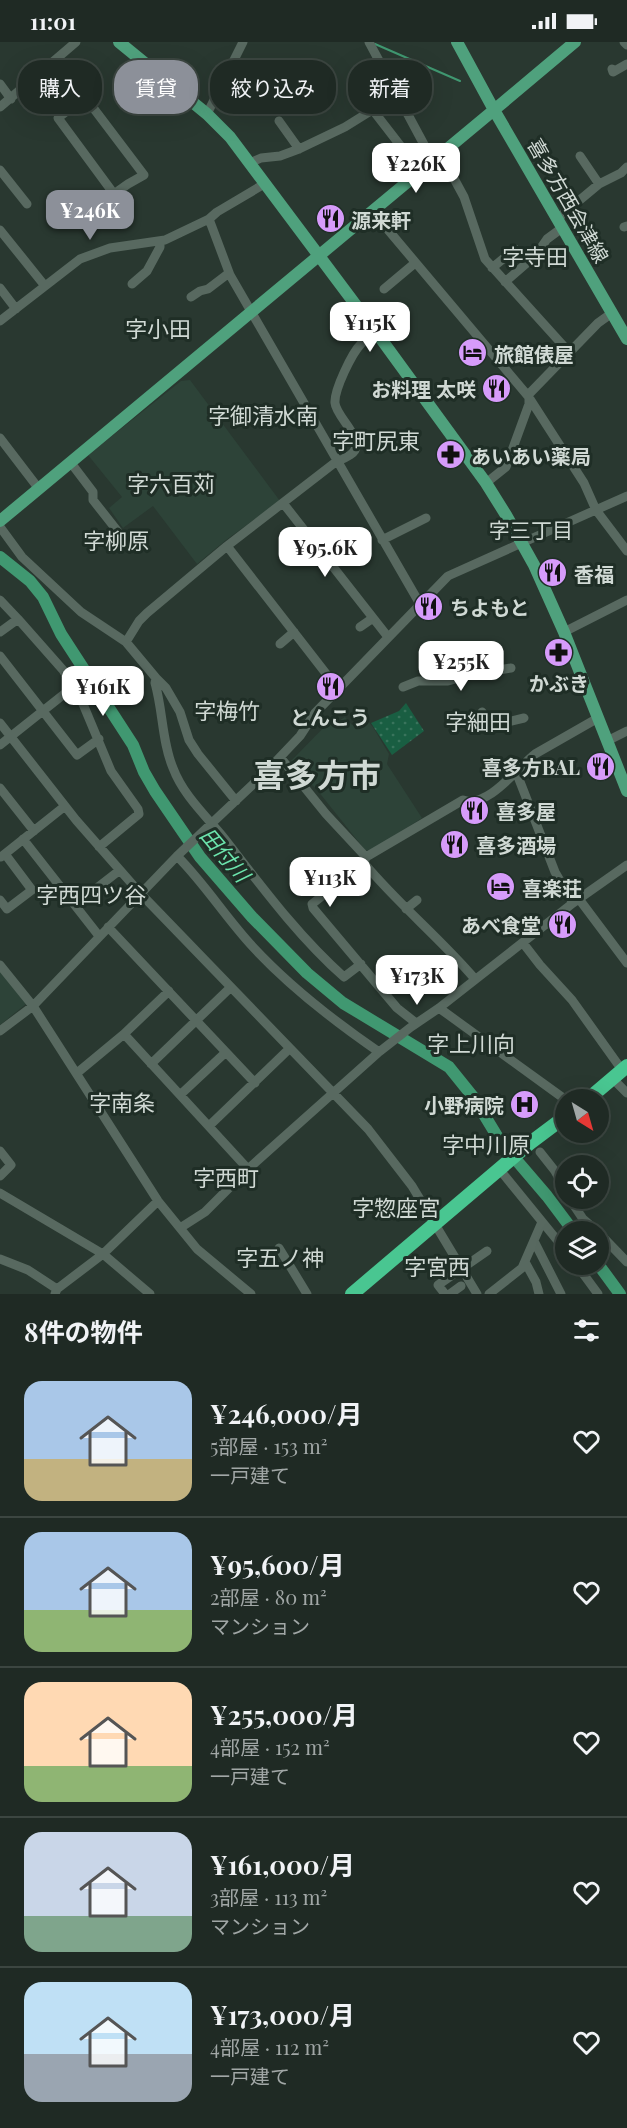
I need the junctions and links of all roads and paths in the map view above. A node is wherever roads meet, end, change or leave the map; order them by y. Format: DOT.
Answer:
graph roads {
  1 [pos="76,42"];
  2 [pos="119,42"];
  3 [pos="243,42"];
  4 [pos="369,42"];
  5 [pos="457,42"];
  6 [pos="575,42"];
  7 [pos="56,60"];
  8 [pos="379,60"];
  9 [pos="627,64"];
  10 [pos="612,69"];
  11 [pos="0,84"];
  12 [pos="18,93"];
  13 [pos="11,99"];
  14 [pos="0,107"];
  15 [pos="494,110"];
  16 [pos="64,114"];
  17 [pos="98,114"];
  18 [pos="207,114"];
  19 [pos="366,114"];
  20 [pos="375,114"];
  21 [pos="408,114"];
  22 [pos="279,121"];
  23 [pos="299,150"];
  24 [pos="580,156"];
  25 [pos="435,158"];
  26 [pos="250,163"];
  27 [pos="627,167"];
  28 [pos="0,170"];
  29 [pos="420,171"];
  30 [pos="266,183"];
  31 [pos="600,184"];
  32 [pos="114,194"];
  33 [pos="27,204"];
  34 [pos="373,212"];
  35 [pos="82,216"];
  36 [pos="209,219"];
  37 [pos="560,224"];
  38 [pos="0,230"];
  39 [pos="160,241"];
  40 [pos="515,249"];
  41 [pos="319,256"];
  42 [pos="415,263"];
  43 [pos="492,268"];
  44 [pos="229,273"];
  45 [pos="505,282"];
  46 [pos="132,284"];
  47 [pos="45,286"];
  48 [pos="0,288"];
  49 [pos="384,289"];
  50 [pos="191,297"];
  51 [pos="16,309"];
  52 [pos="250,312"];
  53 [pos="612,313"];
  54 [pos="0,321"];
  55 [pos="376,332"];
  56 [pos="627,339"];
  57 [pos="568,352"];
  58 [pos="528,396"];
  59 [pos="0,438"];
  60 [pos="337,461"];
  61 [pos="71,463"];
  62 [pos="486,483"];
  63 [pos="39,489"];
  64 [pos="627,496"];
  65 [pos="283,503"];
  66 [pos="596,510"];
  67 [pos="426,518"];
  68 [pos="0,521"];
  69 [pos="0,527"];
  70 [pos="119,533"];
  71 [pos="382,540"];
  72 [pos="522,545"];
  73 [pos="227,546"];
  74 [pos="627,551"];
  75 [pos="0,600"];
  76 [pos="627,600"];
  77 [pos="420,604"];
  78 [pos="373,618"];
  79 [pos="18,619"];
  80 [pos="360,627"];
  81 [pos="0,632"];
  82 [pos="294,632"];
  83 [pos="564,632"];
  84 [pos="388,637"];
  85 [pos="126,642"];
  86 [pos="280,644"];
  87 [pos="0,656"];
  88 [pos="511,668"];
  89 [pos="156,678"];
  90 [pos="73,687"];
  91 [pos="403,687"];
  92 [pos="338,689"];
  93 [pos="43,711"];
  94 [pos="482,712"];
  95 [pos="524,718"];
  96 [pos="598,718"];
  97 [pos="0,723"];
  98 [pos="627,731"];
  99 [pos="10,737"];
  100 [pos="99,739"];
  101 [pos="607,741"];
  102 [pos="0,745"];
  103 [pos="280,758"];
  104 [pos="517,774"];
  105 [pos="0,788"];
  106 [pos="627,791"];
  107 [pos="4,801"];
  108 [pos="236,801"];
  109 [pos="65,806"];
  110 [pos="212,825"];
  111 [pos="34,831"];
  112 [pos="23,840"];
  113 [pos="99,847"];
  114 [pos="180,853"];
  115 [pos="2,856"];
  116 [pos="365,860"];
  117 [pos="627,865"];
  118 [pos="120,870"];
  119 [pos="141,893"];
  120 [pos="89,894"];
  121 [pos="0,900"];
  122 [pos="417,900"];
  123 [pos="576,901"];
  124 [pos="406,909"];
  125 [pos="108,927"];
  126 [pos="99,936"];
  127 [pos="523,943"];
  128 [pos="627,963"];
  129 [pos="361,964"];
  130 [pos="0,965"];
  131 [pos="475,979"];
  132 [pos="231,987"];
  133 [pos="169,991"];
  134 [pos="33,1006"];
  135 [pos="439,1008"];
  136 [pos="197,1021"];
  137 [pos="413,1025"];
  138 [pos="0,1031"];
  139 [pos="124,1034"];
  140 [pos="288,1049"];
  141 [pos="226,1052"];
  142 [pos="380,1052"];
  143 [pos="151,1064"];
  144 [pos="621,1071"];
  145 [pos="77,1073"];
  146 [pos="255,1083"];
  147 [pos="599,1089"];
  148 [pos="555,1092"];
  149 [pos="627,1093"];
  150 [pos="333,1094"];
  151 [pos="180,1095"];
  152 [pos="209,1126"];
  153 [pos="555,1127"];
  154 [pos="535,1148"];
  155 [pos="0,1151"];
  156 [pos="503,1168"];
  157 [pos="248,1169"];
  158 [pos="555,1172"];
  159 [pos="0,1176"];
  160 [pos="0,1193"];
  161 [pos="158,1201"];
  162 [pos="577,1209"];
  163 [pos="542,1221"];
  164 [pos="586,1221"];
  165 [pos="435,1225"];
  166 [pos="180,1228"];
  167 [pos="555,1237"];
  168 [pos="534,1241"];
  169 [pos="609,1242"];
  170 [pos="279,1248"];
  171 [pos="487,1251"];
  172 [pos="103,1254"];
  173 [pos="625,1257"];
  174 [pos="0,1259"];
  175 [pos="525,1262"];
  176 [pos="462,1270"];
  177 [pos="584,1275"];
  178 [pos="461,1286"];
  179 [pos="56,1292"];
  180 [pos="356,1293"];
  181 [pos="150,1294"];
  182 [pos="251,1294"];
  183 [pos="307,1294"];
  184 [pos="445,1294"];
  185 [pos="450,1294"];
  186 [pos="477,1294"];
  187 [pos="489,1294"];
  188 [pos="538,1294"];
  189 [pos="561,1294"];
  190 [pos="598,1294"];
  1 -- 7 [label="street"];
  2 -- 18 [label="main road"];
  3 -- 18 [label="street"];
  4 -- 8 [label="street"];
  5 -- 15 [label="main road, 喜多方西会津線"];
  6 -- 15 [label="main road"];
  9 -- 10 [label="street"];
  11 -- 13 [label="street"];
  12 -- 13 [label="street"];
  13 -- 14 [label="street"];
  15 -- 25 [label="main road"];
  15 -- 37 [label="main road, 喜多方西会津線"];
  16 -- 32 [label="street"];
  17 -- 32 [label="street"];
  18 -- 26 [label="main road"];
  19 -- 23 [label="street"];
  20 -- 29 [label="street"];
  21 -- 25 [label="street"];
  22 -- 23 [label="street"];
  23 -- 26 [label="street"];
  24 -- 31 [label="street"];
  25 -- 29 [label="main road"];
  25 -- 43 [label="street"];
  26 -- 30 [label="main road"];
  27 -- 31 [label="street"];
  28 -- 33 [label="street"];
  29 -- 34 [label="main road"];
  30 -- 36 [label="street"];
  30 -- 41 [label="main road"];
  31 -- 37 [label="street"];
  32 -- 35 [label="street"];
  34 -- 41 [label="main road"];
  34 -- 42 [label="street"];
  36 -- 39 [label="street"];
  36 -- 44 [label="street"];
  37 -- 45 [label="street"];
  37 -- 53 [label="main road, 喜多方西会津線"];
  38 -- 47 [label="street"];
  39 -- 46 [label="street"];
  39 -- 47 [label="street"];
  40 -- 43 [label="street"];
  41 -- 52 [label="main road"];
  41 -- 55 [label="main road"];
  42 -- 49 [label="street"];
  42 -- 58 [label="street"];
  43 -- 45 [label="street"];
  44 -- 50 [label="street"];
  44 -- 52 [label="street"];
  45 -- 57 [label="street"];
  47 -- 51 [label="street"];
  48 -- 51 [label="street"];
  51 -- 54 [label="street"];
  52 -- 60 [label="street"];
  52 -- 61 [label="main road"];
  53 -- 56 [label="main road, 喜多方西会津線"];
  53 -- 57 [label="street"];
  55 -- 60 [label="street"];
  55 -- 62 [label="main road"];
  57 -- 58 [label="street"];
  58 -- 62 [label="street"];
  58 -- 66 [label="street"];
  59 -- 63 [label="street"];
  60 -- 65 [label="street"];
  60 -- 71 [label="street"];
  61 -- 63 [label="main road"];
  61 -- 70 [label="street"];
  62 -- 72 [label="main road"];
  63 -- 68 [label="main road"];
  64 -- 66 [label="street"];
  65 -- 73 [label="street"];
  65 -- 78 [label="street"];
  66 -- 72 [label="street"];
  66 -- 74 [label="street"];
  67 -- 71 [label="street"];
  69 -- 85 [label="street"];
  71 -- 77 [label="street"];
  72 -- 77 [label="street"];
  72 -- 83 [label="main road"];
  73 -- 82 [label="street"];
  73 -- 85 [label="street"];
  75 -- 79 [label="street"];
  76 -- 83 [label="street"];
  77 -- 84 [label="street"];
  78 -- 80 [label="street"];
  78 -- 84 [label="street"];
  79 -- 81 [label="street"];
  79 -- 90 [label="street"];
  82 -- 86 [label="street"];
  82 -- 92 [label="street"];
  83 -- 96 [label="main road"];
  84 -- 92 [label="street"];
  85 -- 89 [label="street"];
  87 -- 93 [label="street"];
  88 -- 91 [label="street"];
  89 -- 108 [label="street"];
  89 -- 110 [label="street"];
  90 -- 93 [label="street"];
  90 -- 100 [label="street"];
  92 -- 103 [label="street"];
  93 -- 99 [label="street"];
  93 -- 100 [label="street"];
  94 -- 95 [label="street"];
  96 -- 101 [label="main road"];
  96 -- 104 [label="street"];
  97 -- 99 [label="street"];
  98 -- 101 [label="street"];
  99 -- 102 [label="street"];
  99 -- 109 [label="street"];
  100 -- 113 [label="street"];
  101 -- 106 [label="main road"];
  103 -- 108 [label="street"];
  103 -- 116 [label="street"];
  104 -- 116 [label="street"];
  104 -- 123 [label="street"];
  105 -- 107 [label="street"];
  107 -- 111 [label="street"];
  108 -- 110 [label="street"];
  109 -- 111 [label="street"];
  109 -- 113 [label="street"];
  110 -- 114 [label="street"];
  110 -- 129 [label="street"];
  111 -- 112 [label="street"];
  112 -- 115 [label="street"];
  112 -- 126 [label="street"];
  113 -- 118 [label="street"];
  114 -- 119 [label="street"];
  114 -- 142 [label="street"];
  115 -- 121 [label="street"];
  116 -- 124 [label="street"];
  116 -- 129 [label="street"];
  117 -- 123 [label="street"];
  118 -- 119 [label="street"];
  118 -- 120 [label="street"];
  119 -- 125 [label="street"];
  119 -- 132 [label="street"];
  122 -- 124 [label="street"];
  123 -- 127 [label="street"];
  123 -- 128 [label="street"];
  124 -- 131 [label="street"];
  125 -- 126 [label="street"];
  125 -- 133 [label="street"];
  126 -- 134 [label="street"];
  127 -- 131 [label="street"];
  127 -- 144 [label="street"];
  129 -- 137 [label="street"];
  130 -- 134 [label="street"];
  131 -- 135 [label="street"];
  132 -- 136 [label="street"];
  132 -- 140 [label="street"];
  133 -- 136 [label="street"];
  133 -- 139 [label="street"];
  134 -- 138 [label="street"];
  134 -- 145 [label="street"];
  135 -- 137 [label="street"];
  135 -- 148 [label="street"];
  136 -- 141 [label="street"];
  136 -- 143 [label="street"];
  137 -- 142 [label="street"];
  139 -- 143 [label="street"];
  139 -- 145 [label="street"];
  140 -- 146 [label="street"];
  140 -- 150 [label="street"];
  141 -- 146 [label="street"];
  141 -- 151 [label="street"];
  142 -- 150 [label="street"];
  143 -- 151 [label="street"];
  144 -- 147 [label="highway"];
  144 -- 149 [label="street"];
  145 -- 161 [label="street"];
  146 -- 152 [label="street"];
  150 -- 157 [label="street"];
  150 -- 165 [label="street"];
  151 -- 152 [label="street"];
  152 -- 157 [label="street"];
  153 -- 154 [label="highway"];
  154 -- 156 [label="highway"];
  154 -- 158 [label="street"];
  155 -- 159 [label="street"];
  156 -- 163 [label="street"];
  156 -- 165 [label="highway"];
  157 -- 166 [label="street"];
  160 -- 172 [label="street"];
  161 -- 166 [label="street"];
  161 -- 172 [label="street"];
  162 -- 164 [label="street"];
  163 -- 167 [label="street"];
  163 -- 168 [label="street"];
  165 -- 176 [label="street"];
  165 -- 180 [label="highway"];
  166 -- 182 [label="street"];
  168 -- 175 [label="street"];
  168 -- 189 [label="street"];
  169 -- 173 [label="street"];
  170 -- 183 [label="street"];
  171 -- 176 [label="street"];
  172 -- 179 [label="street"];
  172 -- 181 [label="street"];
  174 -- 179 [label="street"];
  175 -- 187 [label="street"];
  175 -- 188 [label="street"];
  176 -- 184 [label="street"];
  176 -- 186 [label="street"];
  177 -- 190 [label="street"];
  178 -- 185 [label="street"];
}
